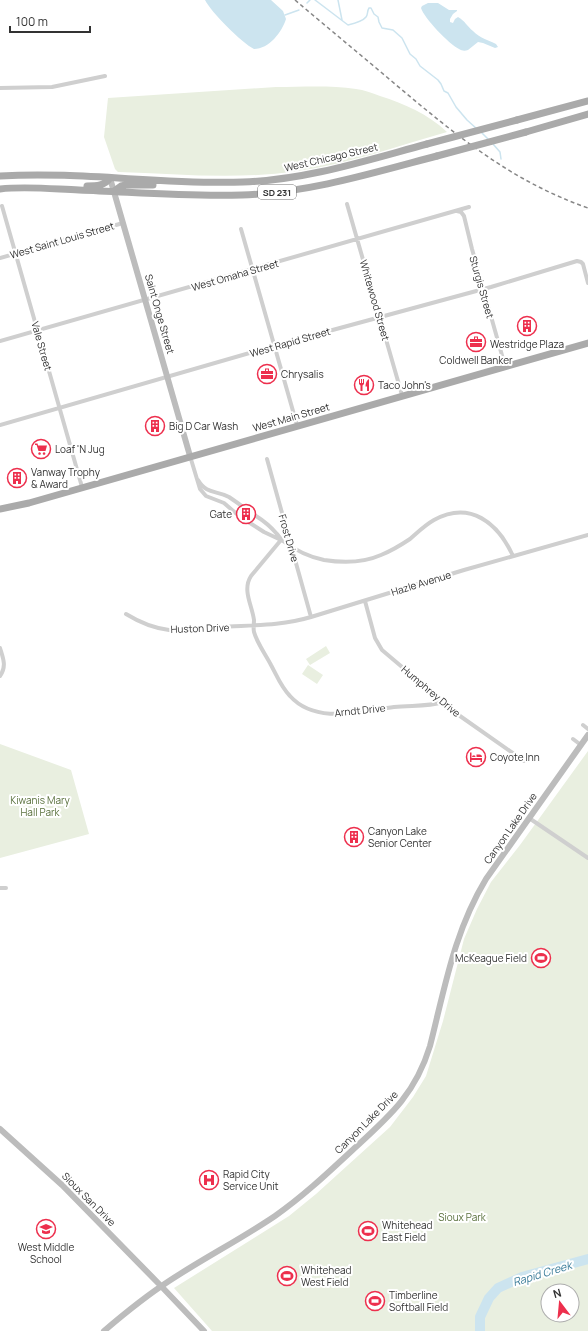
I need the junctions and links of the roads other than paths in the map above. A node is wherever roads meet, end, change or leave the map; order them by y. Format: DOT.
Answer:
graph roads {
  1 [pos="105,76"];
  2 [pos="0,88"];
  3 [pos="588,101"];
  4 [pos="588,114"];
  5 [pos="0,176"];
  6 [pos="110,178"];
  7 [pos="205,182"];
  8 [pos="13,188"];
  9 [pos="0,189"];
  10 [pos="114,191"];
  11 [pos="347,204"];
  12 [pos="2,206"];
  13 [pos="469,208"];
  14 [pos="457,211"];
  15 [pos="123,223"];
  16 [pos="241,229"];
  17 [pos="357,240"];
  18 [pos="16,253"];
  19 [pos="0,258"];
  20 [pos="253,270"];
  21 [pos="588,283"];
  22 [pos="483,289"];
  23 [pos="145,300"];
  24 [pos="380,316"];
  25 [pos="38,331"];
  26 [pos="0,341"];
  27 [pos="588,342"];
  28 [pos="274,346"];
  29 [pos="505,366"];
  30 [pos="167,377"];
  31 [pos="402,395"];
  32 [pos="60,408"];
  33 [pos="0,425"];
  34 [pos="297,425"];
  35 [pos="190,456"];
  36 [pos="267,459"];
  37 [pos="198,480"];
  38 [pos="82,487"];
  39 [pos="0,509"];
  40 [pos="588,535"];
  41 [pos="281,540"];
  42 [pos="292,547"];
  43 [pos="513,556"];
  44 [pos="365,600"];
  45 [pos="126,614"];
  46 [pos="311,617"];
  47 [pos="254,626"];
  48 [pos="0,648"];
  49 [pos="0,676"];
  50 [pos="443,702"];
  51 [pos="583,725"];
  52 [pos="588,729"];
  53 [pos="588,735"];
  54 [pos="573,739"];
  55 [pos="581,745"];
  56 [pos="524,761"];
  57 [pos="529,818"];
  58 [pos="588,858"];
  59 [pos="0,888"];
  60 [pos="6,888"];
  61 [pos="0,1129"];
  62 [pos="161,1286"];
  63 [pos="104,1331"];
  64 [pos="204,1331"];
  1 -- 2 [label="street"];
  3 -- 7 [label="main road, West Chicago Street / SD 231, bridge"];
  4 -- 10 [label="main road, SD 231, bridge"];
  5 -- 6 [label="main road, West Chicago Street / SD 231"];
  6 -- 7 [label="main road, West Chicago Street / SD 231"];
  6 -- 8 [label="main road"];
  6 -- 10 [label="street, Saint Onge Street"];
  7 -- 10 [label="main road"];
  8 -- 9 [label="main road, SD 231"];
  8 -- 10 [label="main road, SD 231"];
  10 -- 15 [label="street, Saint Onge Street"];
  11 -- 17 [label="street, Whitewood Street"];
  12 -- 18 [label="street, Vale Street"];
  13 -- 14 [label="street, West Omaha Street"];
  14 -- 17 [label="street, West Omaha Street"];
  14 -- 22 [label="street, Sturgis Street"];
  15 -- 18 [label="street, West Saint Louis Street"];
  15 -- 23 [label="street, Saint Onge Street"];
  16 -- 20 [label="street"];
  17 -- 20 [label="street, West Omaha Street"];
  17 -- 24 [label="street, Whitewood Street"];
  18 -- 19 [label="street, West Saint Louis Street"];
  18 -- 25 [label="street, Vale Street"];
  20 -- 23 [label="street, West Omaha Street"];
  20 -- 28 [label="street"];
  21 -- 22 [label="street, West Rapid Street"];
  22 -- 24 [label="street, West Rapid Street"];
  22 -- 29 [label="street, Sturgis Street"];
  23 -- 25 [label="street, West Omaha Street"];
  23 -- 30 [label="street, Saint Onge Street"];
  24 -- 28 [label="street, West Rapid Street"];
  24 -- 31 [label="street, Whitewood Street"];
  25 -- 26 [label="street, West Omaha Street"];
  25 -- 32 [label="street, Vale Street"];
  27 -- 29 [label="main road, West Main Street"];
  28 -- 30 [label="street, West Rapid Street"];
  28 -- 34 [label="street"];
  29 -- 31 [label="main road, West Main Street"];
  30 -- 32 [label="street, West Rapid Street"];
  30 -- 35 [label="street, Saint Onge Street"];
  31 -- 34 [label="main road, West Main Street"];
  32 -- 33 [label="street, West Rapid Street"];
  32 -- 38 [label="street, Vale Street"];
  34 -- 35 [label="main road, West Main Street"];
  35 -- 37 [label="street"];
  35 -- 38 [label="main road, West Main Street"];
  36 -- 42 [label="street, Frost Drive"];
  37 -- 41 [label="street"];
  37 -- 41 [label="street"];
  38 -- 39 [label="main road, West Main Street"];
  40 -- 43 [label="street, Hazle Avenue"];
  41 -- 42 [label="street"];
  41 -- 47 [label="street, Arndt Drive"];
  42 -- 43 [label="street"];
  42 -- 46 [label="street, Frost Drive"];
  43 -- 44 [label="street, Hazle Avenue"];
  44 -- 46 [label="street, Hazle Avenue"];
  44 -- 50 [label="street, Humphrey Drive"];
  45 -- 47 [label="street, Huston Drive"];
  46 -- 47 [label="street, Hazle Avenue"];
  47 -- 50 [label="street, Arndt Drive"];
  48 -- 49 [label="street"];
  50 -- 56 [label="street, Humphrey Drive"];
  51 -- 52 [label="street"];
  53 -- 55 [label="street, Canyon Lake Drive"];
  54 -- 55 [label="street"];
  55 -- 57 [label="street, Canyon Lake Drive"];
  57 -- 58 [label="street"];
  57 -- 62 [label="street, Canyon Lake Drive"];
  59 -- 60 [label="street"];
  61 -- 62 [label="street, Sioux San Drive"];
  62 -- 63 [label="street, Canyon Lake Drive"];
  62 -- 64 [label="street, Sioux San Drive"];
}
